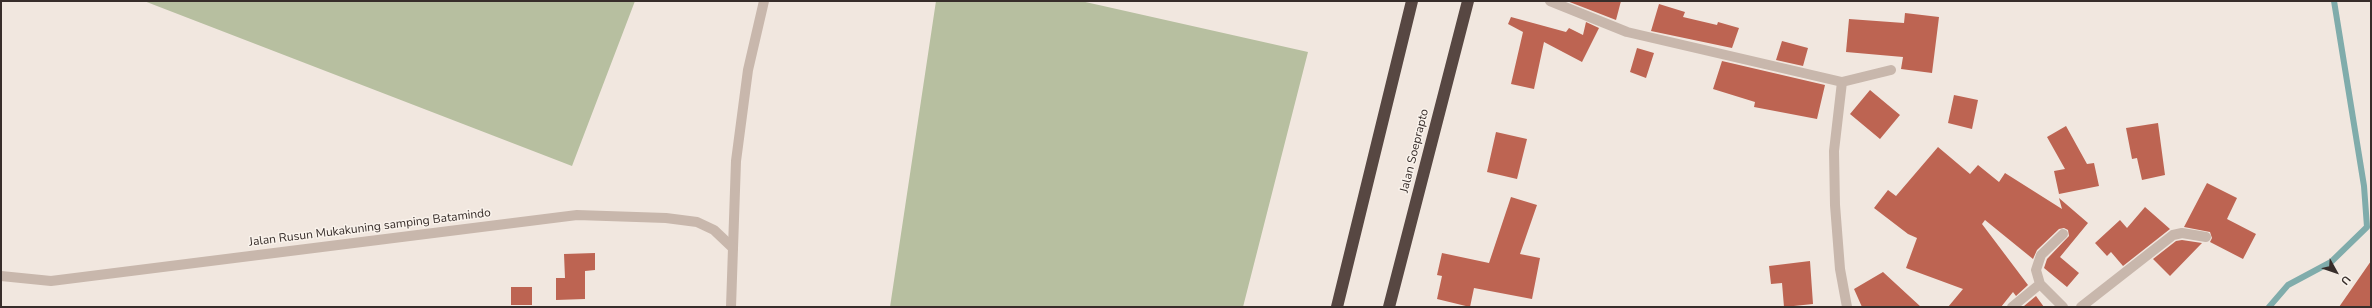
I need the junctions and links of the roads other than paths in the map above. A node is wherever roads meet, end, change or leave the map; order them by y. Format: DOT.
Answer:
graph roads {
  1 [pos="764,1"];
  2 [pos="1412,1"];
  3 [pos="1468,1"];
  4 [pos="1550,1"];
  5 [pos="1891,70"];
  6 [pos="1842,82"];
  7 [pos="2063,234"];
  8 [pos="2206,237"];
  9 [pos="733,248"];
  10 [pos="1,276"];
  11 [pos="2040,284"];
  12 [pos="731,307"];
  13 [pos="1337,307"];
  14 [pos="1389,307"];
  15 [pos="1847,307"];
  16 [pos="2012,307"];
  17 [pos="2063,307"];
  18 [pos="2081,307"];
  1 -- 9 [label="street"];
  2 -- 13 [label="highway"];
  3 -- 14 [label="highway, Jalan Soeprapto"];
  4 -- 6 [label="street"];
  5 -- 6 [label="street"];
  6 -- 15 [label="street"];
  7 -- 11 [label="street"];
  8 -- 18 [label="street"];
  9 -- 10 [label="street, Jalan Rusun Mukakuning samping Batamindo"];
  9 -- 12 [label="street"];
  11 -- 16 [label="street"];
  11 -- 17 [label="street"];
}
